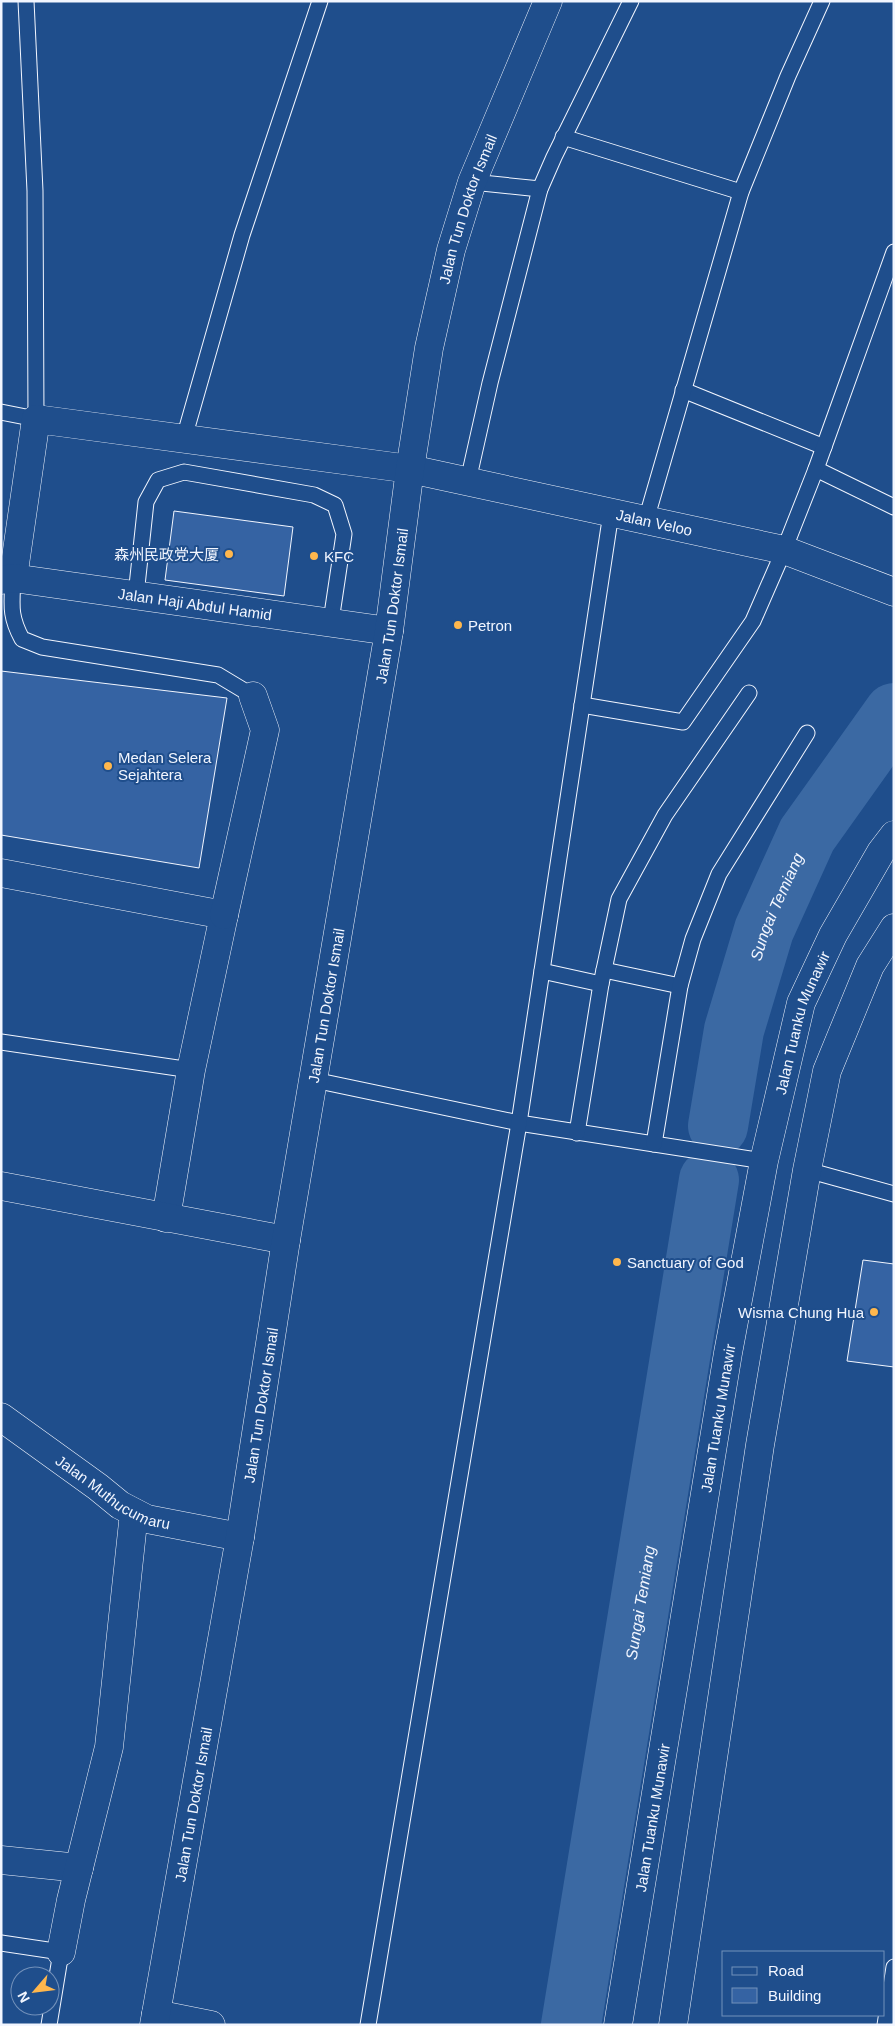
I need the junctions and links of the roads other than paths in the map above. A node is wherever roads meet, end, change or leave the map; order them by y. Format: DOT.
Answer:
graph roads {
  1 [pos="26,1"];
  2 [pos="320,1"];
  3 [pos="548,1"];
  4 [pos="631,1"];
  5 [pos="822,1"];
  6 [pos="563,137"];
  7 [pos="472,182"];
  8 [pos="540,189"];
  9 [pos="741,192"];
  10 [pos="894,252"];
  11 [pos="683,390"];
  12 [pos="1,412"];
  13 [pos="36,419"];
  14 [pos="184,438"];
  15 [pos="824,447"];
  16 [pos="410,469"];
  17 [pos="816,469"];
  18 [pos="468,481"];
  19 [pos="894,507"];
  20 [pos="612,513"];
  21 [pos="646,520"];
  22 [pos="784,550"];
  23 [pos="7,579"];
  24 [pos="894,592"];
  25 [pos="136,594"];
  26 [pos="331,621"];
  27 [pos="390,631"];
  28 [pos="749,692"];
  29 [pos="253,696"];
  30 [pos="582,705"];
  31 [pos="807,733"];
  32 [pos="894,835"];
  33 [pos="1,873"];
  34 [pos="224,915"];
  35 [pos="894,928"];
  36 [pos="542,970"];
  37 [pos="603,977"];
  38 [pos="680,986"];
  39 [pos="1,1042"];
  40 [pos="191,1070"];
  41 [pos="314,1080"];
  42 [pos="519,1123"];
  43 [pos="577,1133"];
  44 [pos="654,1144"];
  45 [pos="764,1161"];
  46 [pos="807,1170"];
  47 [pos="1,1186"];
  48 [pos="894,1194"];
  49 [pos="166,1218"];
  50 [pos="286,1240"];
  51 [pos="1,1417"];
  52 [pos="134,1513"];
  53 [pos="240,1537"];
  54 [pos="1,1860"];
  55 [pos="79,1868"];
  56 [pos="1,1943"];
  57 [pos="61,1952"];
  58 [pos="894,1967"];
  59 [pos="155,2019"];
  60 [pos="50,2025"];
  61 [pos="211,2025"];
  62 [pos="368,2025"];
  63 [pos="618,2025"];
  64 [pos="674,2025"];
  65 [pos="885,2025"];
  1 -- 13 [label="lane"];
  2 -- 14 [label="lane"];
  3 -- 7 [label="main road, Jalan Tun Doktor Ismail"];
  4 -- 6 [label="lane"];
  5 -- 9 [label="lane"];
  6 -- 8 [label="lane"];
  6 -- 9 [label="lane"];
  7 -- 8 [label="lane"];
  7 -- 16 [label="main road, Jalan Tun Doktor Ismail"];
  8 -- 18 [label="lane"];
  9 -- 11 [label="lane"];
  10 -- 15 [label="lane"];
  11 -- 15 [label="lane"];
  11 -- 21 [label="lane"];
  12 -- 13 [label="lane"];
  13 -- 14 [label="main road, Jalan Veloo"];
  13 -- 23 [label="main road"];
  14 -- 16 [label="main road, Jalan Veloo"];
  15 -- 17 [label="lane"];
  16 -- 18 [label="main road, Jalan Veloo"];
  16 -- 27 [label="main road, Jalan Tun Doktor Ismail"];
  17 -- 19 [label="lane"];
  17 -- 22 [label="lane"];
  18 -- 20 [label="main road, Jalan Veloo"];
  20 -- 21 [label="main road, Jalan Veloo"];
  20 -- 30 [label="lane"];
  21 -- 22 [label="main road, Jalan Veloo"];
  22 -- 24 [label="main road, Jalan Veloo"];
  22 -- 30 [label="lane"];
  23 -- 25 [label="main road, Jalan Haji Abdul Hamid"];
  23 -- 29 [label="lane"];
  25 -- 26 [label="main road, Jalan Haji Abdul Hamid"];
  25 -- 26 [label="lane"];
  26 -- 27 [label="main road, Jalan Haji Abdul Hamid"];
  27 -- 41 [label="main road, Jalan Tun Doktor Ismail"];
  28 -- 37 [label="lane"];
  29 -- 34 [label="main road"];
  30 -- 36 [label="lane"];
  31 -- 38 [label="lane"];
  32 -- 45 [label="main road, Jalan Tuanku Munawir"];
  33 -- 34 [label="main road"];
  34 -- 40 [label="main road"];
  35 -- 46 [label="main road"];
  36 -- 37 [label="lane"];
  36 -- 42 [label="lane"];
  37 -- 38 [label="lane"];
  37 -- 43 [label="lane"];
  38 -- 44 [label="lane"];
  39 -- 40 [label="lane"];
  40 -- 49 [label="main road"];
  41 -- 42 [label="lane"];
  41 -- 50 [label="main road, Jalan Tun Doktor Ismail"];
  42 -- 43 [label="lane"];
  42 -- 62 [label="lane"];
  43 -- 44 [label="lane"];
  44 -- 45 [label="lane"];
  45 -- 63 [label="main road, Jalan Tuanku Munawir"];
  46 -- 48 [label="lane"];
  46 -- 64 [label="main road"];
  47 -- 49 [label="main road"];
  49 -- 50 [label="main road"];
  50 -- 53 [label="main road, Jalan Tun Doktor Ismail"];
  51 -- 52 [label="main road, Jalan Muthucumaru"];
  52 -- 53 [label="main road, Jalan Muthucumaru"];
  52 -- 55 [label="main road"];
  53 -- 59 [label="main road, Jalan Tun Doktor Ismail"];
  54 -- 55 [label="main road"];
  55 -- 57 [label="main road"];
  56 -- 57 [label="lane"];
  57 -- 60 [label="lane"];
  58 -- 65 [label="lane"];
  59 -- 61 [label="main road"];
}
